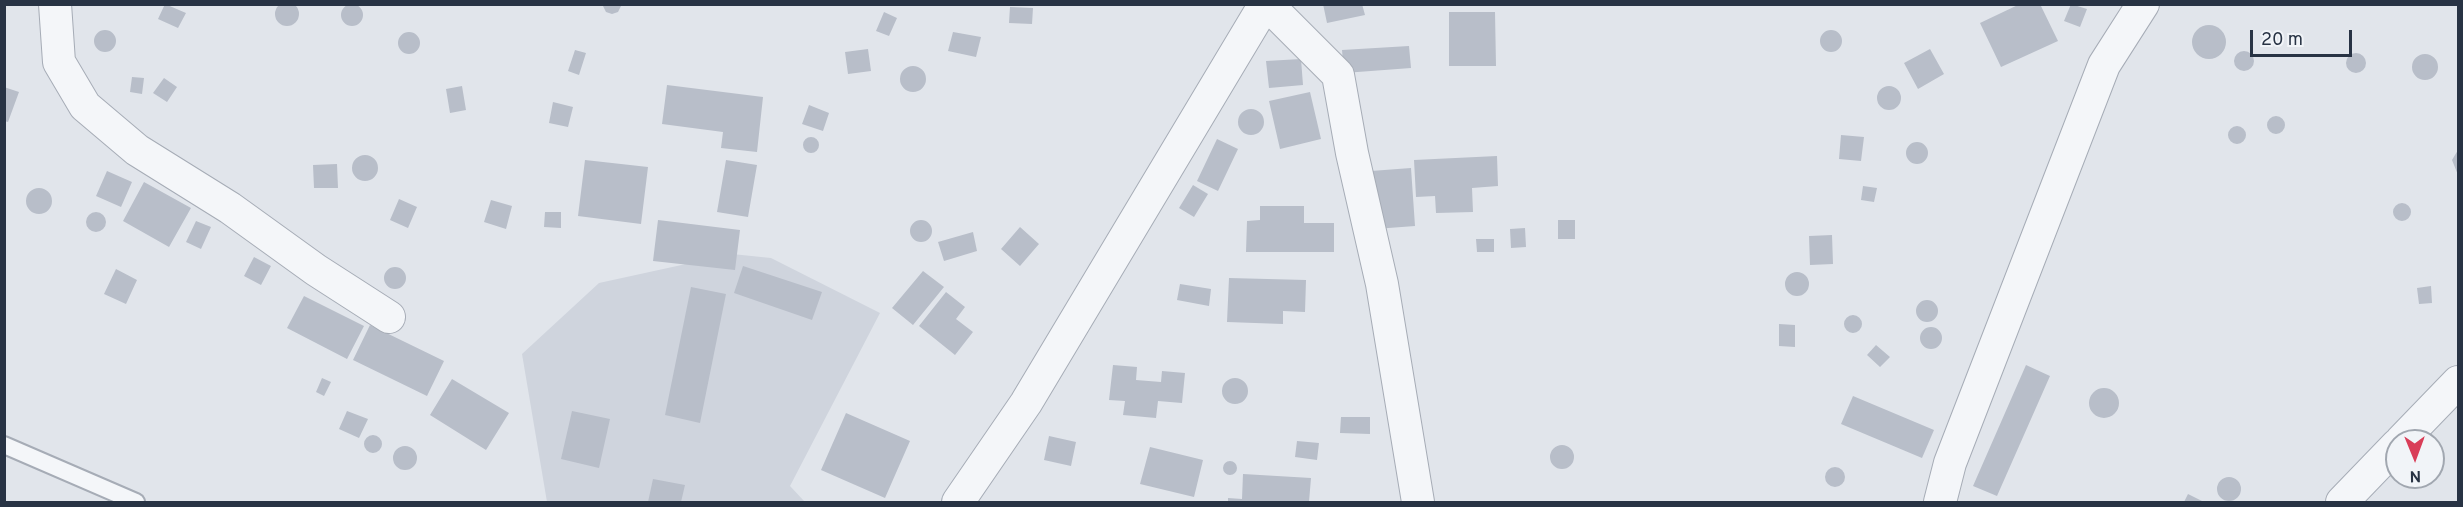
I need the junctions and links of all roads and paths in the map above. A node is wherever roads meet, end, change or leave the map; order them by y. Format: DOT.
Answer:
graph roads {
  1 [pos="54,4"];
  2 [pos="1266,4"];
  3 [pos="2143,4"];
  4 [pos="389,317"];
  5 [pos="2458,382"];
  6 [pos="2413,429"];
  7 [pos="4,445"];
  8 [pos="2385,458"];
  9 [pos="136,502"];
  10 [pos="958,502"];
  11 [pos="1418,502"];
  12 [pos="1940,502"];
  13 [pos="2342,502"];
  1 -- 4 [label="street"];
  2 -- 10 [label="street"];
  2 -- 11 [label="street"];
  3 -- 12 [label="street"];
  5 -- 6 [label="street"];
  7 -- 9 [label="lane"];
  8 -- 13 [label="street"];
}
